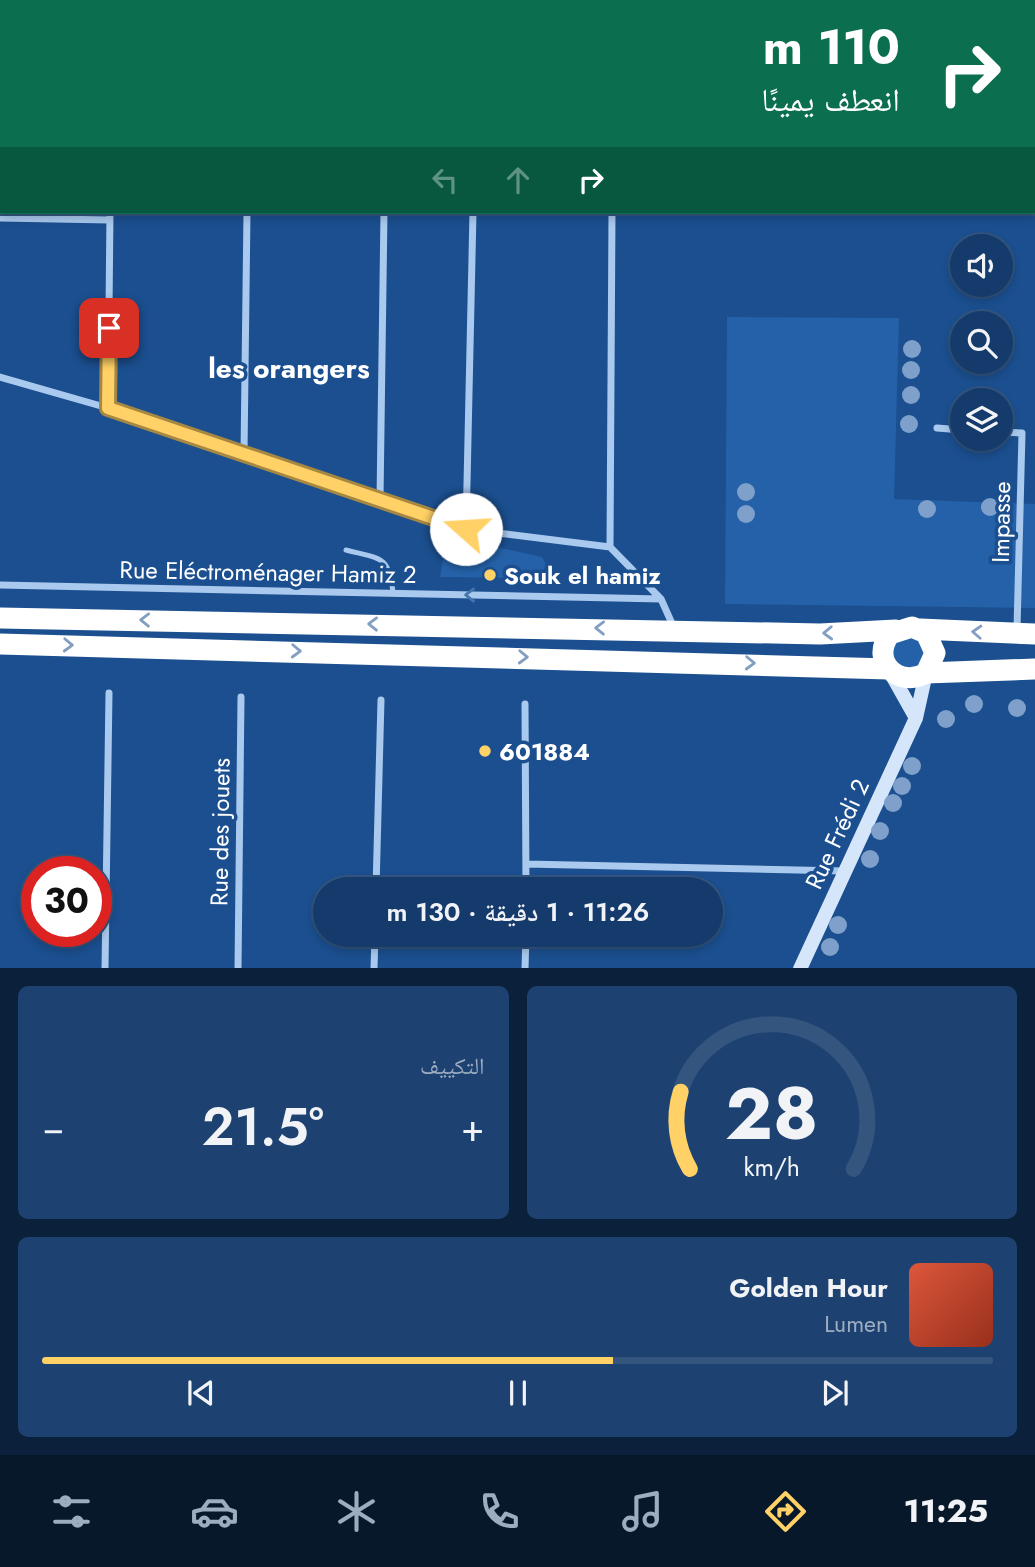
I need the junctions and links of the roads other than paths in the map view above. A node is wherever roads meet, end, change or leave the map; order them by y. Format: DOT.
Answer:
graph roads {
  1 [pos="247,214"];
  2 [pos="384,214"];
  3 [pos="473,214"];
  4 [pos="612,214"];
  5 [pos="110,216"];
  6 [pos="0,218"];
  7 [pos="0,377"];
  8 [pos="108,408"];
  9 [pos="937,428"];
  10 [pos="950,429"];
  11 [pos="1013,433"];
  12 [pos="244,453"];
  13 [pos="380,500"];
  14 [pos="466,529"];
  15 [pos="610,547"];
  16 [pos="346,550"];
  17 [pos="0,585"];
  18 [pos="393,593"];
  19 [pos="661,599"];
  20 [pos="0,618"];
  21 [pos="674,629"];
  22 [pos="920,629"];
  23 [pos="896,630"];
  24 [pos="1026,634"];
  25 [pos="0,644"];
  26 [pos="1026,669"];
  27 [pos="889,670"];
  28 [pos="926,673"];
  29 [pos="108,693"];
  30 [pos="241,697"];
  31 [pos="381,700"];
  32 [pos="525,704"];
  33 [pos="916,718"];
  34 [pos="526,864"];
  35 [pos="845,871"];
  36 [pos="376,877"];
  37 [pos="526,877"];
  38 [pos="375,947"];
  39 [pos="526,947"];
  40 [pos="105,968"];
  41 [pos="238,968"];
  42 [pos="374,968"];
  43 [pos="526,968"];
  44 [pos="800,968"];
  1 -- 12 [label="street"];
  2 -- 13 [label="street"];
  3 -- 14 [label="street"];
  4 -- 15 [label="street"];
  5 -- 6 [label="street"];
  5 -- 8 [label="street"];
  7 -- 8 [label="street"];
  8 -- 12 [label="street"];
  9 -- 10 [label="street"];
  11 -- 24 [label="street, Impasse"];
  12 -- 13 [label="street"];
  13 -- 14 [label="street"];
  14 -- 15 [label="street"];
  15 -- 19 [label="street"];
  16 -- 18 [label="lane"];
  17 -- 18 [label="street, Rue Eléctroménager Hamiz 2"];
  19 -- 18 [label="street, Rue Eléctroménager Hamiz 2, one-way"];
  19 -- 21 [label="street"];
  21 -- 20 [label="highway, one-way"];
  23 -- 21 [label="highway, one-way"];
  22 -- 23 [label="highway"];
  24 -- 22 [label="highway, one-way"];
  22 -- 28 [label="highway"];
  23 -- 27 [label="highway"];
  24 -- 26 [label="highway"];
  25 -- 27 [label="highway, one-way"];
  26 -- 28 [label="highway"];
  27 -- 28 [label="highway"];
  27 -- 33 [label="street"];
  28 -- 33 [label="street, Rue Frédi 2"];
  29 -- 40 [label="street"];
  30 -- 41 [label="street, Rue des jouets"];
  31 -- 36 [label="street"];
  32 -- 34 [label="street"];
  33 -- 35 [label="street, Rue Frédi 2"];
  34 -- 35 [label="street"];
  34 -- 37 [label="street"];
  35 -- 44 [label="street, Rue Frédi 2"];
  38 -- 42 [label="street"];
  39 -- 43 [label="street"];
}
